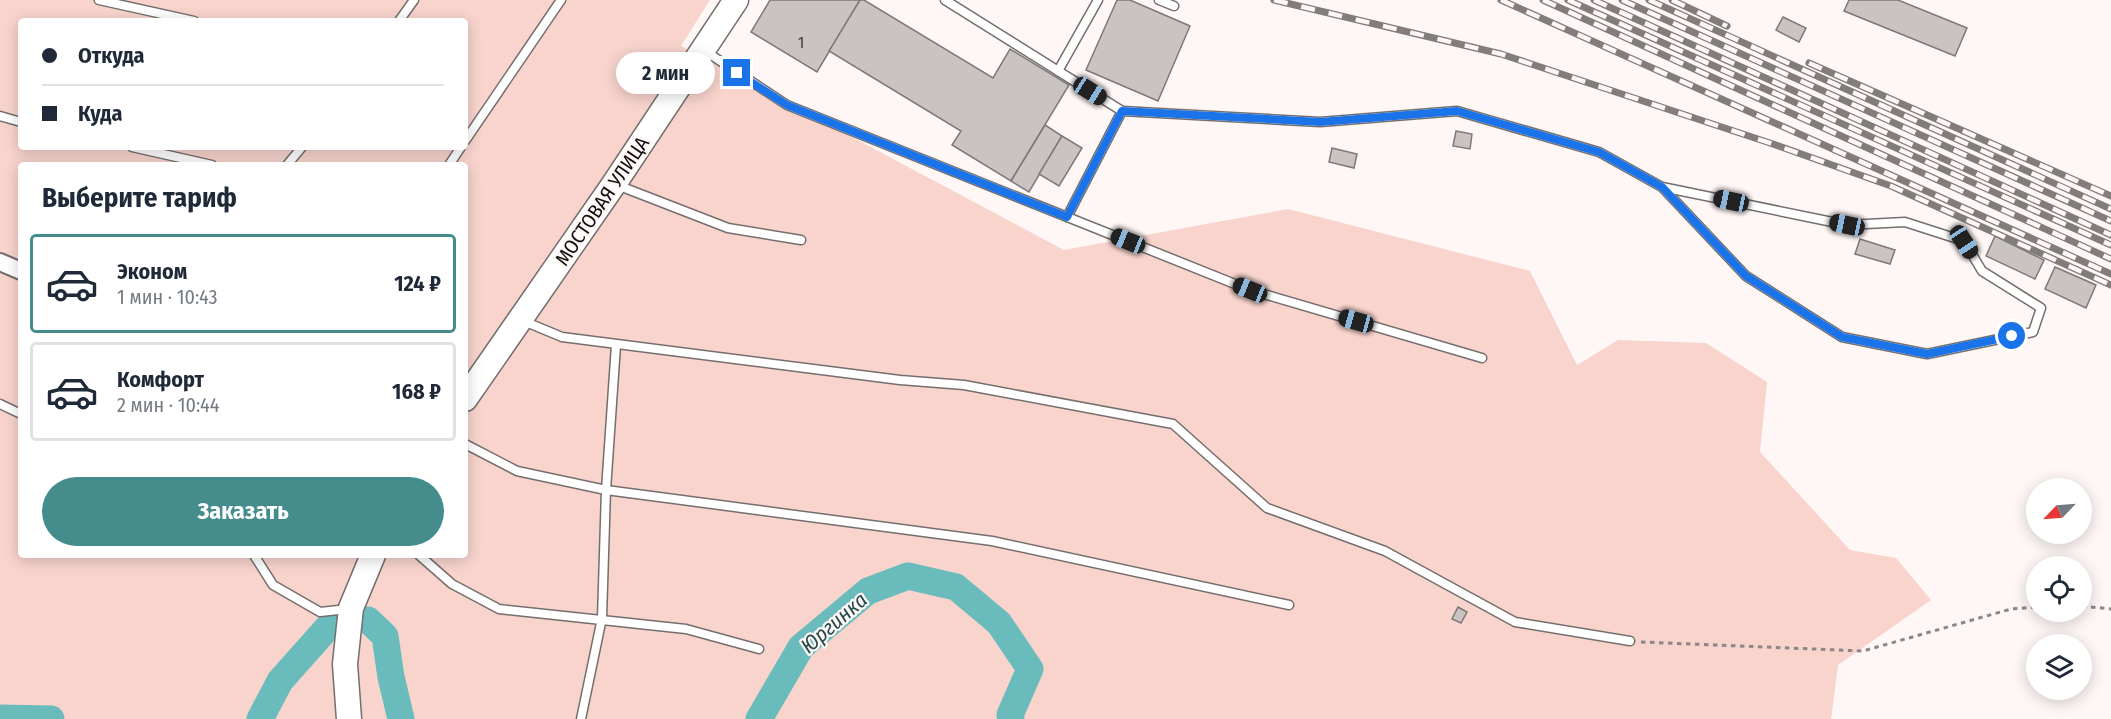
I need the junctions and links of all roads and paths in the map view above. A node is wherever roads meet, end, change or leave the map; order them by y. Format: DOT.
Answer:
graph roads {
  1 [pos="99,0"];
  2 [pos="414,0"];
  3 [pos="561,0"];
  4 [pos="736,0"];
  5 [pos="945,0"];
  6 [pos="1098,0"];
  7 [pos="1159,0"];
  8 [pos="1174,6"];
  9 [pos="180,18"];
  10 [pos="401,18"];
  11 [pos="704,51"];
  12 [pos="1058,71"];
  13 [pos="1122,111"];
  14 [pos="0,116"];
  15 [pos="18,121"];
  16 [pos="468,137"];
  17 [pos="145,150"];
  18 [pos="300,150"];
  19 [pos="199,162"];
  20 [pos="290,162"];
  21 [pos="614,184"];
  22 [pos="1662,187"];
  23 [pos="1067,217"];
  24 [pos="801,240"];
  25 [pos="521,320"];
  26 [pos="616,345"];
  27 [pos="1482,358"];
  28 [pos="468,395"];
  29 [pos="0,404"];
  30 [pos="18,413"];
  31 [pos="468,446"];
  32 [pos="606,490"];
  33 [pos="257,558"];
  34 [pos="373,558"];
  35 [pos="422,558"];
  36 [pos="1289,605"];
  37 [pos="2092,607"];
  38 [pos="351,608"];
  39 [pos="2026,608"];
  40 [pos="2111,609"];
  41 [pos="602,618"];
  42 [pos="1630,641"];
  43 [pos="759,649"];
  44 [pos="349,719"];
  45 [pos="581,719"];
  1 -- 9 [label="lane"];
  2 -- 10 [label="lane"];
  3 -- 16 [label="lane"];
  4 -- 11 [label="street, МОСТОВАЯ УЛИЦА"];
  5 -- 12 [label="lane"];
  6 -- 12 [label="lane"];
  7 -- 8 [label="lane"];
  11 -- 21 [label="street, МОСТОВАЯ УЛИЦА"];
  11 -- 23 [label="lane"];
  12 -- 13 [label="lane"];
  13 -- 22 [label="lane"];
  13 -- 23 [label="lane"];
  14 -- 15 [label="lane"];
  17 -- 19 [label="lane"];
  18 -- 20 [label="lane"];
  21 -- 24 [label="lane"];
  21 -- 25 [label="street, МОСТОВАЯ УЛИЦА"];
  22 -- 22 [label="lane"];
  23 -- 27 [label="lane"];
  25 -- 26 [label="lane"];
  25 -- 28 [label="street, МОСТОВАЯ УЛИЦА"];
  26 -- 32 [label="lane"];
  26 -- 42 [label="lane"];
  29 -- 30 [label="lane"];
  31 -- 32 [label="lane"];
  32 -- 36 [label="lane"];
  32 -- 41 [label="lane"];
  33 -- 38 [label="lane"];
  34 -- 38 [label="street"];
  35 -- 41 [label="lane"];
  37 -- 40 [label="path"];
  38 -- 44 [label="street"];
  39 -- 42 [label="path"];
  41 -- 43 [label="lane"];
  41 -- 45 [label="lane"];
}
